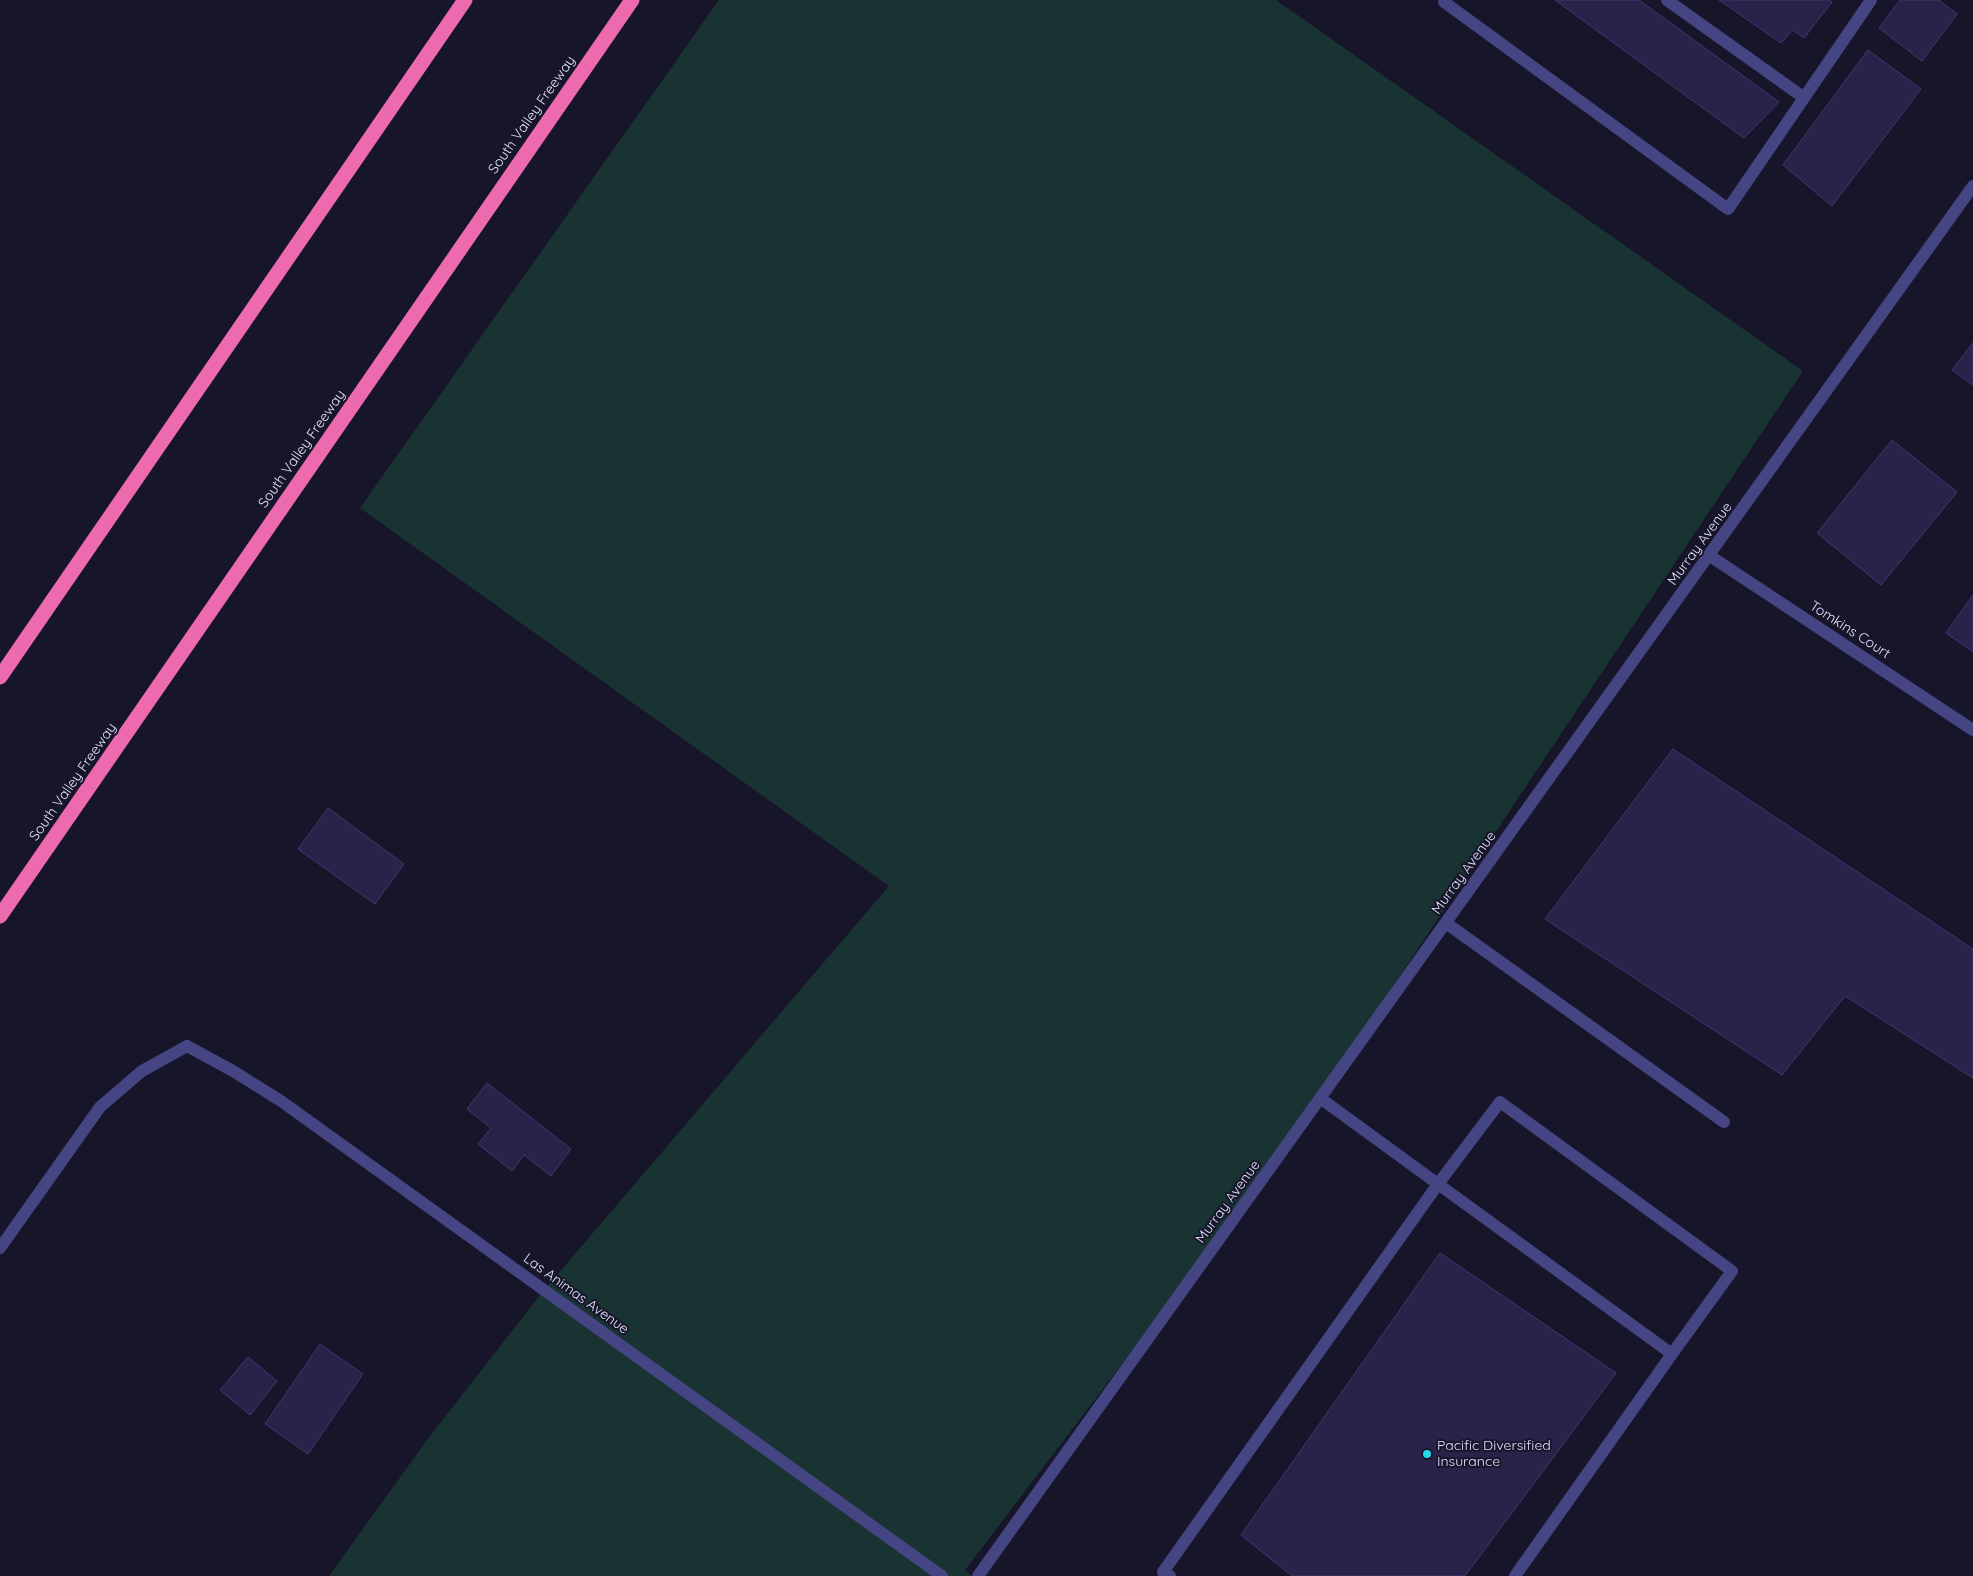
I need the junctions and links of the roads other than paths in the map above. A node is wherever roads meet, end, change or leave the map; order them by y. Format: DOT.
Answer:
graph roads {
  1 [pos="464,0"];
  2 [pos="632,0"];
  3 [pos="1446,0"];
  4 [pos="1668,0"];
  5 [pos="1867,1"];
  6 [pos="1803,97"];
  7 [pos="1973,186"];
  8 [pos="1710,556"];
  9 [pos="0,677"];
  10 [pos="1973,730"];
  11 [pos="0,916"];
  12 [pos="1446,923"];
  13 [pos="1320,1098"];
  14 [pos="1724,1122"];
  15 [pos="1438,1184"];
  16 [pos="0,1248"];
  17 [pos="1672,1354"];
  18 [pos="942,1576"];
  19 [pos="978,1576"];
  20 [pos="1170,1576"];
  21 [pos="1515,1576"];
  1 -- 9 [label="highway"];
  2 -- 11 [label="highway, South Valley Freeway"];
  3 -- 6 [label="street"];
  4 -- 6 [label="street"];
  5 -- 6 [label="street"];
  7 -- 8 [label="street, Murray Avenue"];
  8 -- 10 [label="street, Tomkins Court"];
  8 -- 12 [label="street, Murray Avenue"];
  12 -- 13 [label="street, Murray Avenue"];
  12 -- 14 [label="street"];
  13 -- 15 [label="street"];
  13 -- 19 [label="street, Murray Avenue"];
  15 -- 17 [label="street"];
  15 -- 17 [label="street"];
  15 -- 20 [label="street"];
  16 -- 18 [label="street, Las Animas Avenue"];
  17 -- 21 [label="street"];
}
